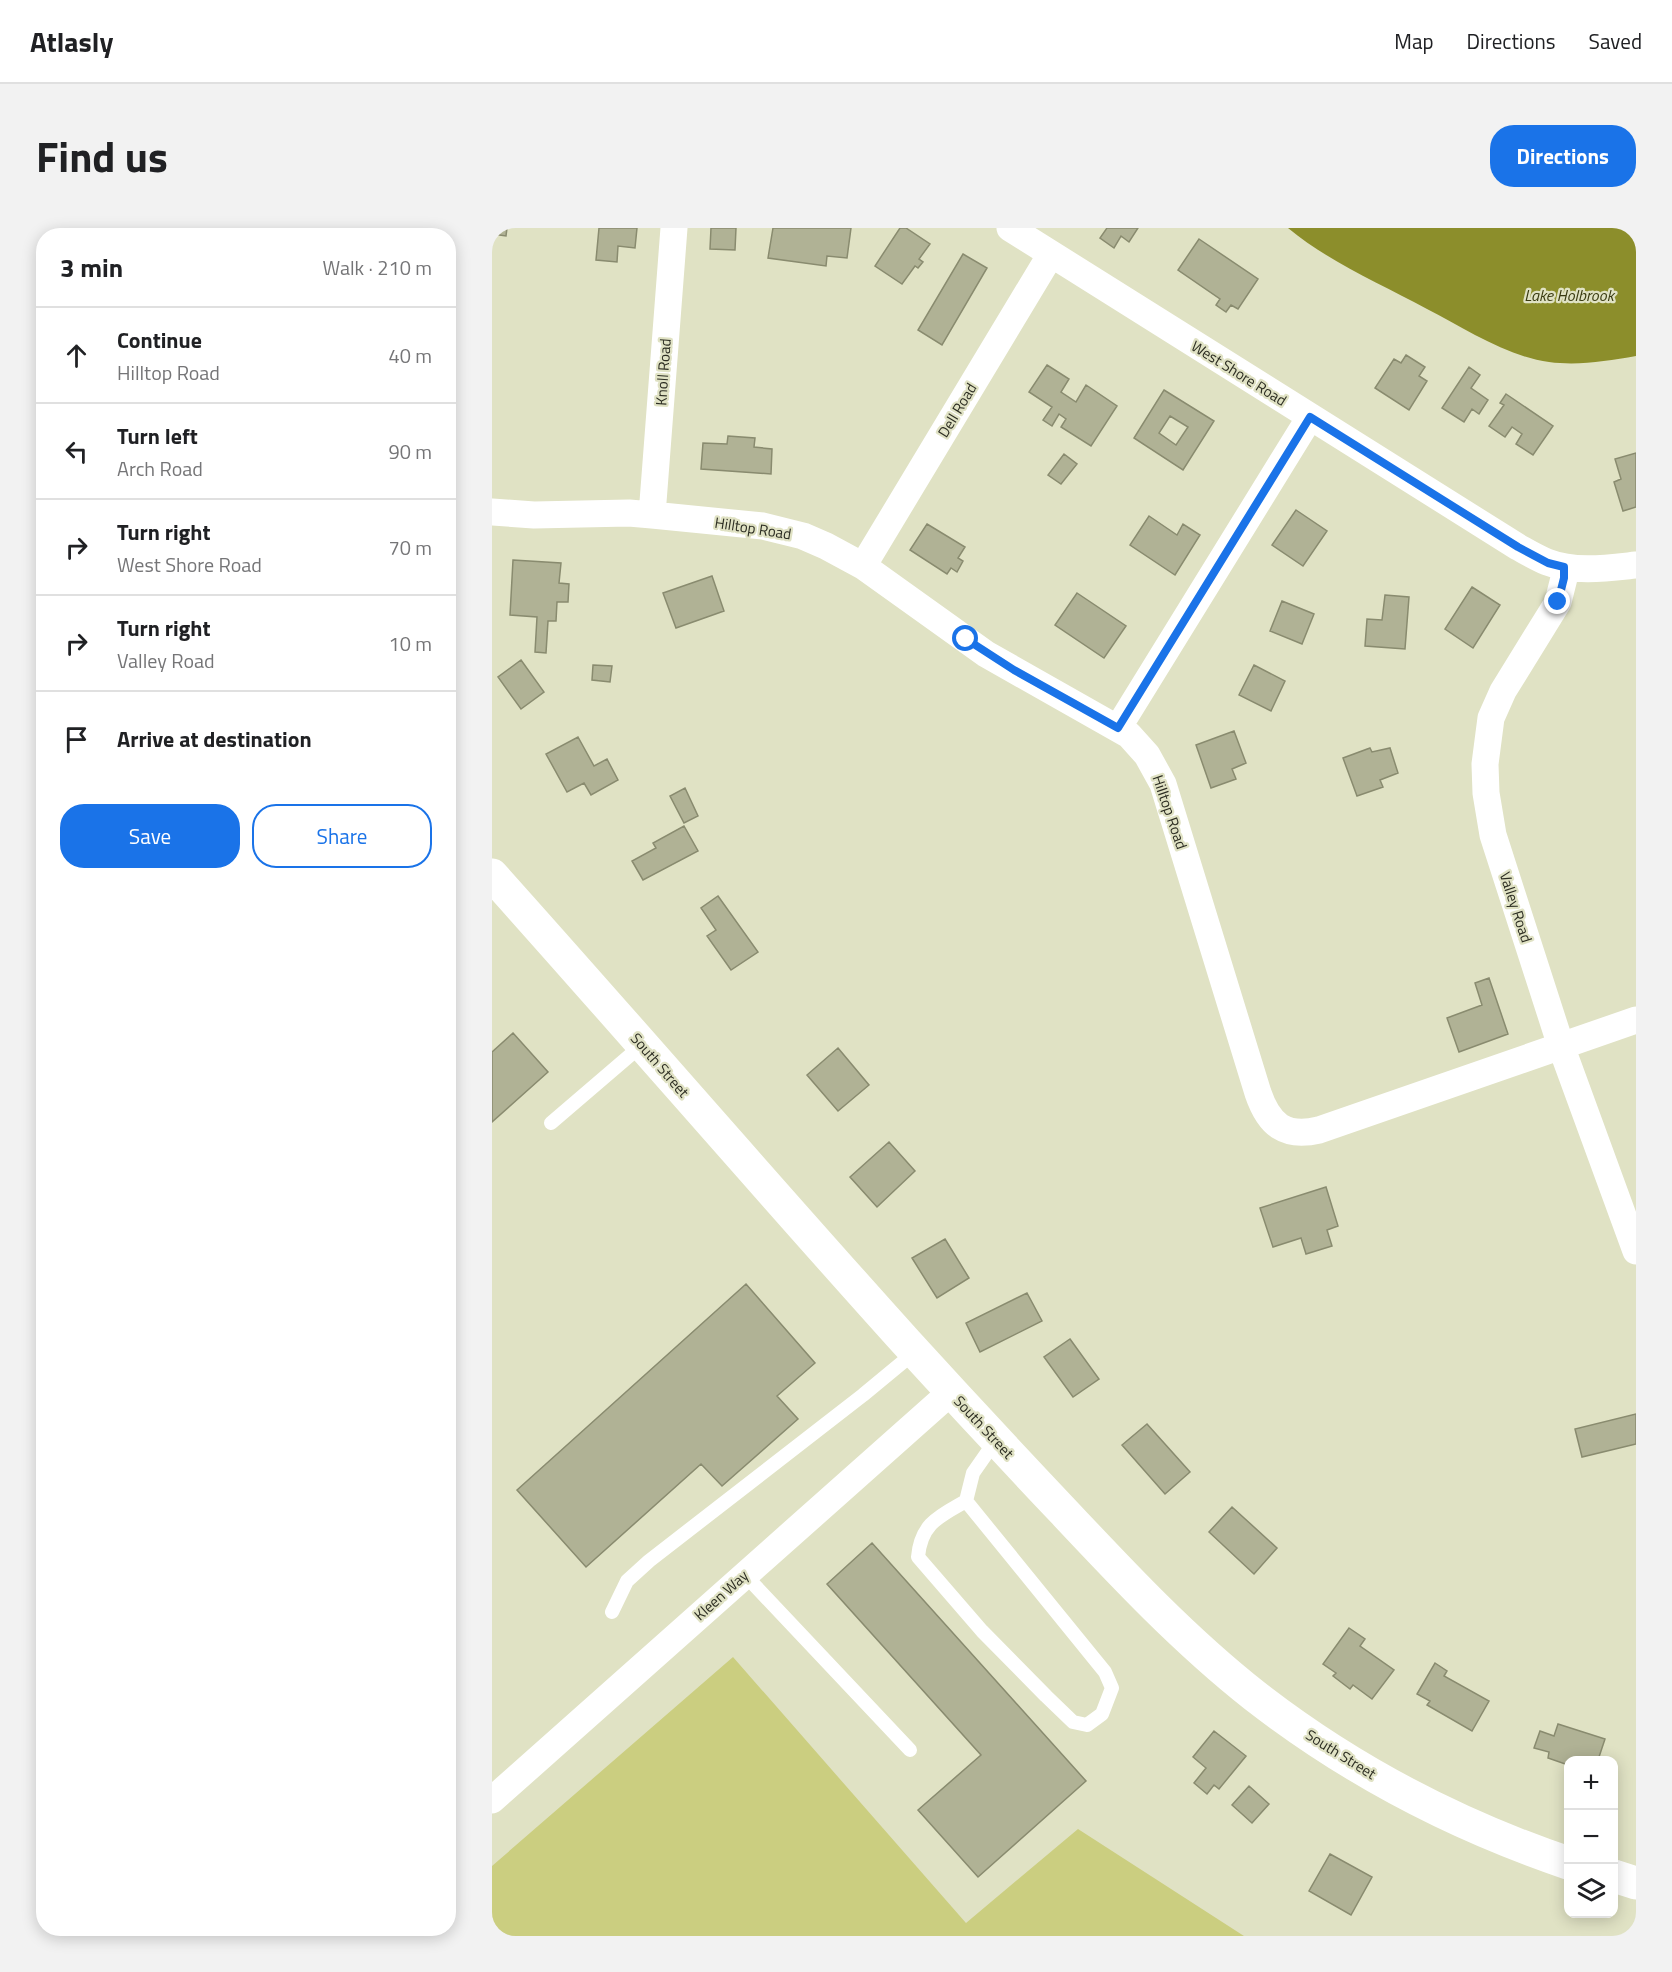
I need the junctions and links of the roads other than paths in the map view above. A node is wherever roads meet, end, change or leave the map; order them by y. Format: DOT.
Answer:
graph roads {
  1 [pos="674,228"];
  2 [pos="1010,228"];
  3 [pos="1051,254"];
  4 [pos="1310,417"];
  5 [pos="492,512"];
  6 [pos="652,515"];
  7 [pos="1636,565"];
  8 [pos="863,566"];
  9 [pos="1564,567"];
  10 [pos="1118,728"];
  11 [pos="492,875"];
  12 [pos="1636,1020"];
  13 [pos="642,1045"];
  14 [pos="1561,1046"];
  15 [pos="551,1123"];
  16 [pos="1636,1251"];
  17 [pos="915,1352"];
  18 [pos="951,1392"];
  19 [pos="996,1440"];
  20 [pos="966,1501"];
  21 [pos="744,1575"];
  22 [pos="612,1612"];
  23 [pos="910,1750"];
  24 [pos="492,1800"];
  25 [pos="1564,1861"];
  26 [pos="1618,1877"];
  27 [pos="1636,1882"];
  1 -- 6 [label="street, Knoll Road"];
  2 -- 3 [label="street, West Shore Road"];
  3 -- 4 [label="street, West Shore Road"];
  3 -- 8 [label="street, Dell Road"];
  4 -- 9 [label="street, West Shore Road"];
  4 -- 10 [label="street"];
  5 -- 6 [label="street, Hilltop Road"];
  6 -- 8 [label="street, Hilltop Road"];
  7 -- 9 [label="street, West Shore Road"];
  8 -- 10 [label="street, Hilltop Road"];
  9 -- 14 [label="street, Valley Road"];
  10 -- 14 [label="street, Hilltop Road"];
  11 -- 13 [label="main road, South Street"];
  12 -- 14 [label="street, Hilltop Road"];
  13 -- 15 [label="lane"];
  13 -- 17 [label="main road, South Street"];
  14 -- 16 [label="street, Valley Road"];
  17 -- 18 [label="main road, South Street"];
  17 -- 22 [label="lane"];
  18 -- 19 [label="main road, South Street"];
  18 -- 21 [label="street, Kleen Way"];
  19 -- 20 [label="lane"];
  19 -- 25 [label="main road, South Street"];
  20 -- 20 [label="lane"];
  21 -- 23 [label="lane"];
  21 -- 24 [label="street, Kleen Way"];
  26 -- 27 [label="main road"];
}
